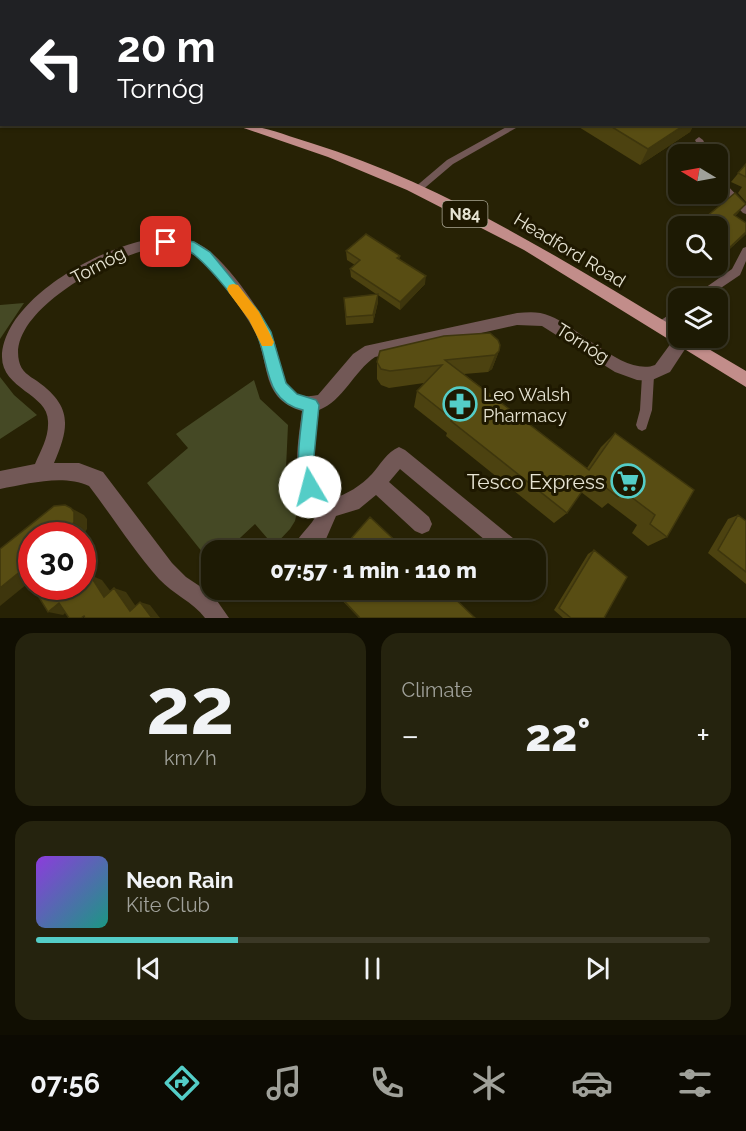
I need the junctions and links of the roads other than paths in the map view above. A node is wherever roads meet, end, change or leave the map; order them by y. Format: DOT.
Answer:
graph roads {
  1 [pos="243,126"];
  2 [pos="515,126"];
  3 [pos="699,140"];
  4 [pos="701,144"];
  5 [pos="417,190"];
  6 [pos="728,192"];
  7 [pos="746,211"];
  8 [pos="746,251"];
  9 [pos="713,288"];
  10 [pos="668,320"];
  11 [pos="659,327"];
  12 [pos="668,332"];
  13 [pos="674,348"];
  14 [pos="696,348"];
  15 [pos="648,376"];
  16 [pos="746,380"];
  17 [pos="311,405"];
  18 [pos="642,425"];
  19 [pos="41,472"];
  20 [pos="0,480"];
  21 [pos="376,483"];
  22 [pos="330,509"];
  23 [pos="422,524"];
  24 [pos="312,540"];
  25 [pos="500,540"];
  26 [pos="218,618"];
  1 -- 5 [label="main road, Headford Road / N84"];
  2 -- 5 [label="lane"];
  3 -- 4 [label="lane"];
  5 -- 11 [label="main road, Headford Road / N84"];
  6 -- 7 [label="lane"];
  8 -- 9 [label="lane"];
  10 -- 11 [label="lane"];
  11 -- 12 [label="main road, Headford Road / N84"];
  13 -- 15 [label="street"];
  14 -- 16 [label="main road, Headford Road / N84"];
  15 -- 17 [label="street, Tornóg"];
  15 -- 18 [label="lane"];
  17 -- 19 [label="street, Tornóg"];
  17 -- 22 [label="street"];
  19 -- 20 [label="street"];
  19 -- 26 [label="street"];
  21 -- 22 [label="street"];
  21 -- 23 [label="street"];
  21 -- 25 [label="street"];
  22 -- 24 [label="street"];
}
